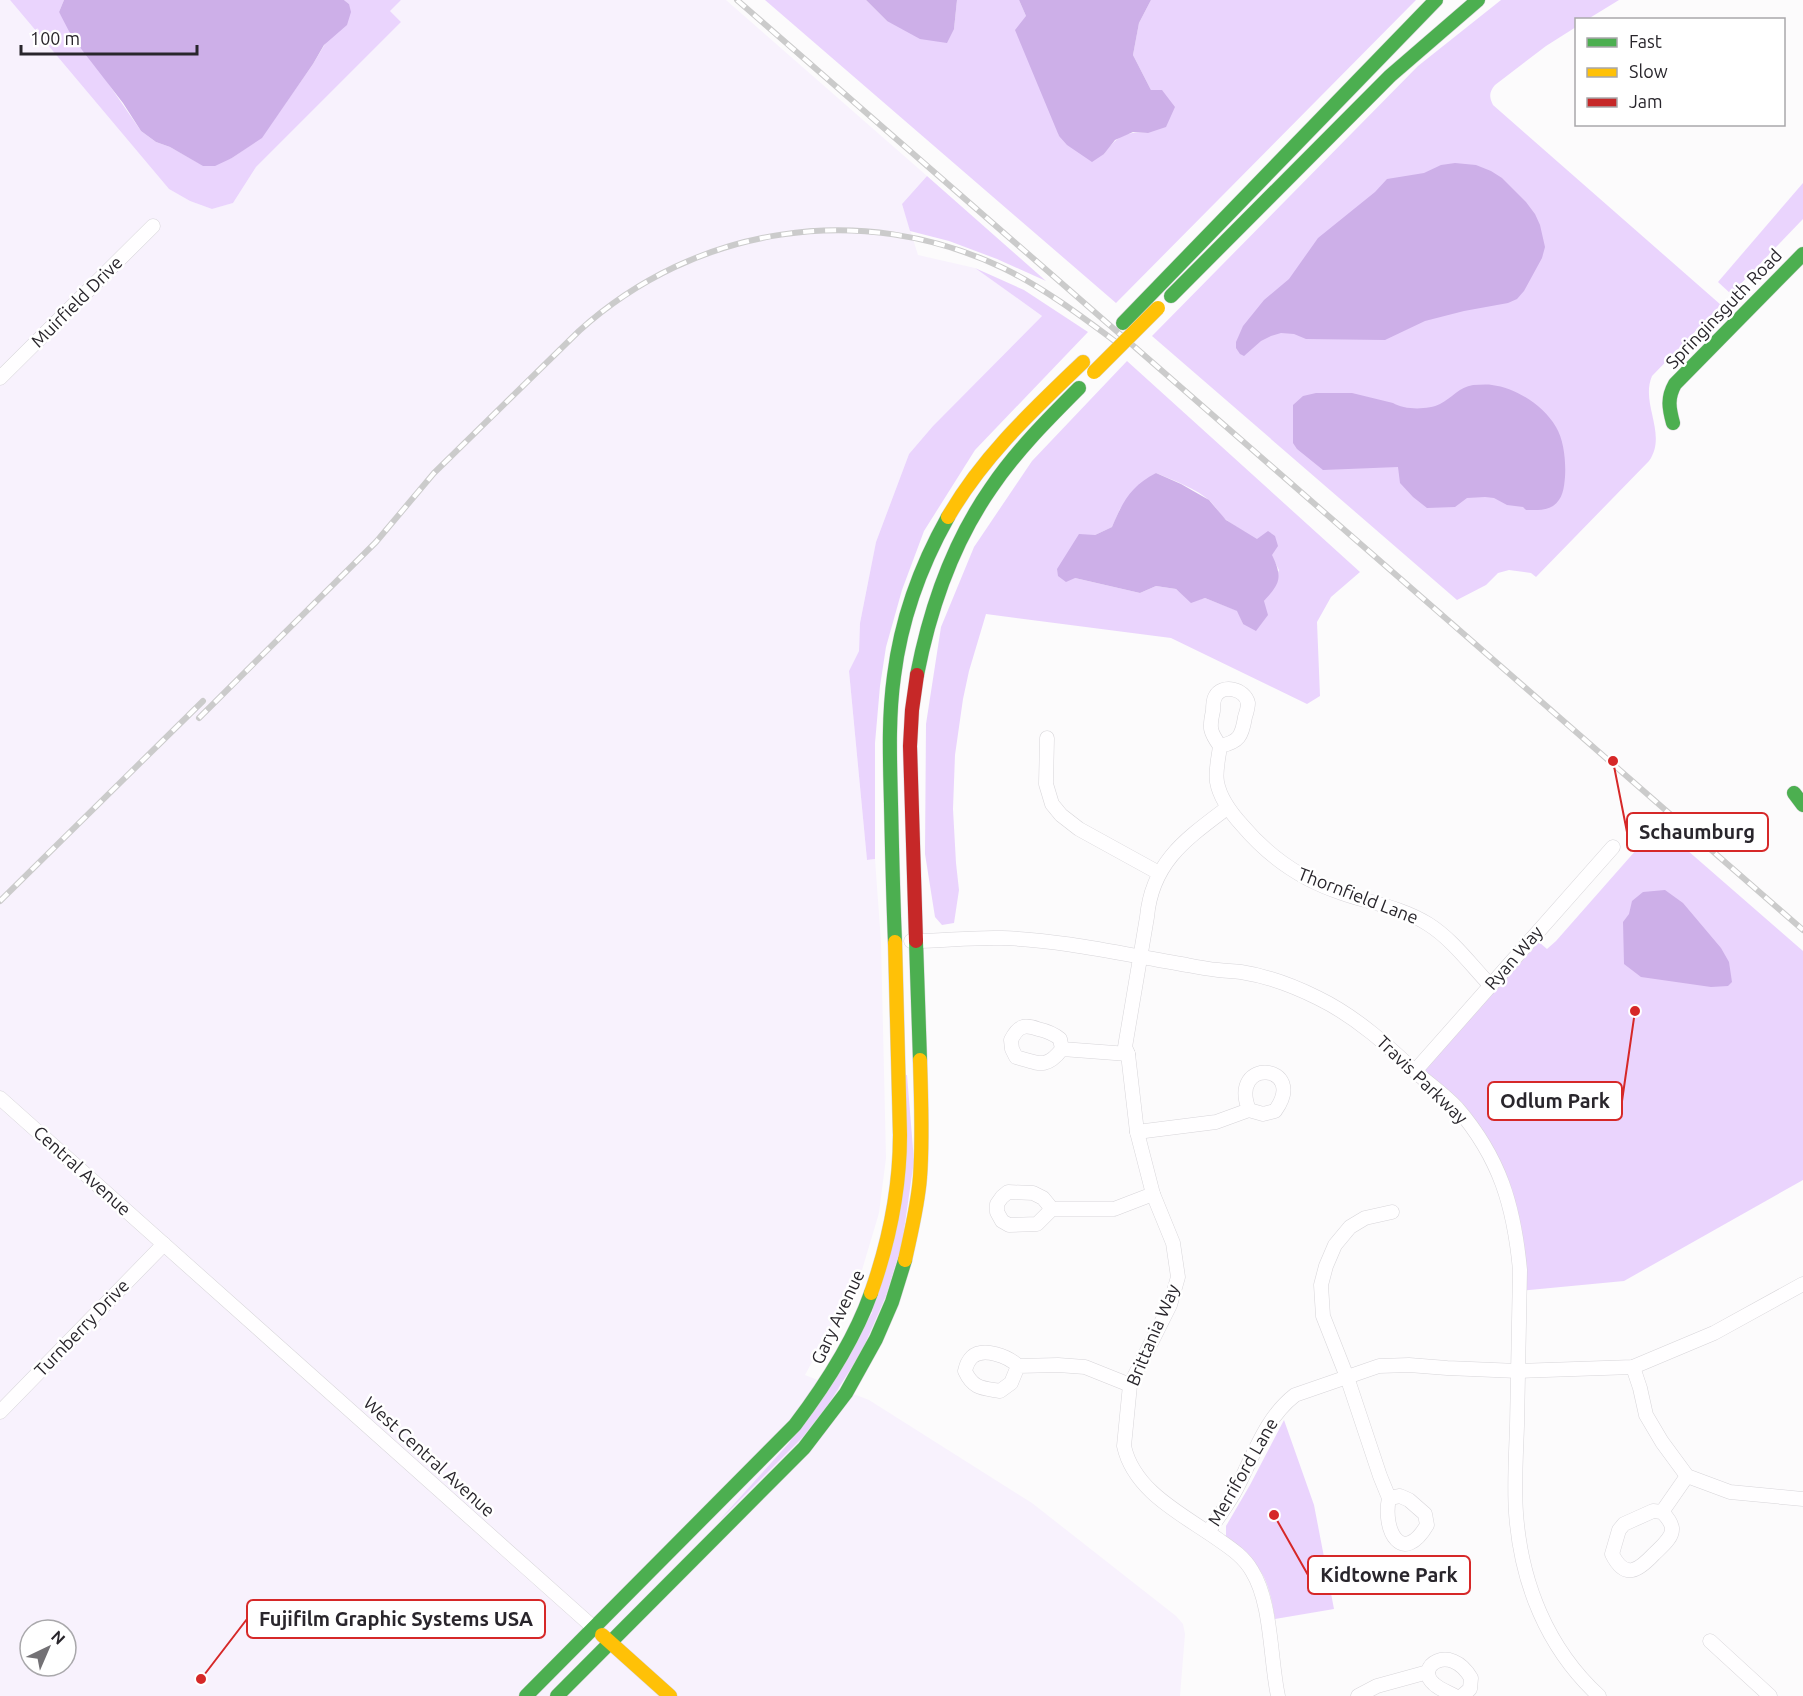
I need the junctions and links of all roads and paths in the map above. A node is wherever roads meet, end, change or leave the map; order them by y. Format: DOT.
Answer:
graph roads {
  1 [pos="1436,0"];
  2 [pos="1478,0"];
  3 [pos="153,226"];
  4 [pos="1803,254"];
  5 [pos="1115,330"];
  6 [pos="1087,358"];
  7 [pos="0,378"];
  8 [pos="1673,423"];
  9 [pos="1047,738"];
  10 [pos="1220,746"];
  11 [pos="1794,793"];
  12 [pos="1803,805"];
  13 [pos="1227,808"];
  14 [pos="1613,847"];
  15 [pos="1159,873"];
  16 [pos="916,941"];
  17 [pos="895,942"];
  18 [pos="1141,957"];
  19 [pos="1490,985"];
  20 [pos="1062,1049"];
  21 [pos="1128,1054"];
  22 [pos="1415,1071"];
  23 [pos="0,1098"];
  24 [pos="1249,1110"];
  25 [pos="1137,1132"];
  26 [pos="1154,1194"];
  27 [pos="1052,1209"];
  28 [pos="1392,1212"];
  29 [pos="164,1244"];
  30 [pos="1803,1284"];
  31 [pos="1017,1366"];
  32 [pos="1633,1366"];
  33 [pos="1518,1371"];
  34 [pos="1347,1377"];
  35 [pos="1130,1385"];
  36 [pos="0,1412"];
  37 [pos="1687,1476"];
  38 [pos="1389,1498"];
  39 [pos="1803,1499"];
  40 [pos="1662,1512"];
  41 [pos="1208,1532"];
  42 [pos="594,1628"];
  43 [pos="1710,1641"];
  44 [pos="611,1643"];
  45 [pos="1428,1672"];
  46 [pos="526,1696"];
  47 [pos="557,1696"];
  48 [pos="670,1696"];
  49 [pos="1278,1696"];
  50 [pos="1358,1696"];
  51 [pos="1455,1696"];
  52 [pos="1462,1696"];
  53 [pos="1599,1696"];
  54 [pos="1770,1696"];
  1 -- 5 [label="main road"];
  2 -- 16 [label="main road, bridge"];
  3 -- 7 [label="street, Muirfield Drive"];
  4 -- 8 [label="main road, Springinsguth Road"];
  6 -- 17 [label="main road, Gary Avenue"];
  9 -- 15 [label="street"];
  10 -- 13 [label="street"];
  11 -- 12 [label="main road"];
  13 -- 15 [label="street, Brittania Way"];
  13 -- 19 [label="street, Thornfield Lane"];
  14 -- 19 [label="street, Ryan Way"];
  15 -- 18 [label="street, Brittania Way"];
  16 -- 17 [label="street, Travis Parkway"];
  16 -- 18 [label="street, Travis Parkway"];
  16 -- 44 [label="main road"];
  17 -- 42 [label="main road, Gary Avenue"];
  18 -- 21 [label="street, Brittania Way"];
  18 -- 22 [label="street, Travis Parkway"];
  19 -- 22 [label="street, Ryan Way"];
  20 -- 21 [label="street"];
  21 -- 25 [label="street, Brittania Way"];
  22 -- 33 [label="street, Travis Parkway"];
  23 -- 29 [label="street, Central Avenue"];
  24 -- 25 [label="street"];
  25 -- 26 [label="street, Brittania Way"];
  26 -- 27 [label="street"];
  26 -- 35 [label="street, Brittania Way"];
  28 -- 34 [label="street"];
  29 -- 36 [label="street, Turnberry Drive"];
  29 -- 42 [label="street, West Central Avenue"];
  30 -- 32 [label="street, Merriford Lane"];
  31 -- 35 [label="street"];
  32 -- 33 [label="street, Merriford Lane"];
  32 -- 37 [label="street"];
  33 -- 34 [label="street, Merriford Lane"];
  33 -- 53 [label="street, Travis Parkway"];
  34 -- 38 [label="street"];
  34 -- 41 [label="street, Merriford Lane"];
  35 -- 41 [label="street, Brittania Way"];
  37 -- 39 [label="street"];
  37 -- 40 [label="street"];
  40 -- 40 [label="street"];
  41 -- 49 [label="street, Brittania Way"];
  42 -- 44 [label="main road, West Central Avenue"];
  42 -- 46 [label="main road, Gary Avenue"];
  43 -- 54 [label="street"];
  44 -- 47 [label="main road"];
  44 -- 48 [label="main road, West Central Avenue"];
  45 -- 50 [label="street"];
  45 -- 51 [label="street"];
  45 -- 52 [label="street"];
}
